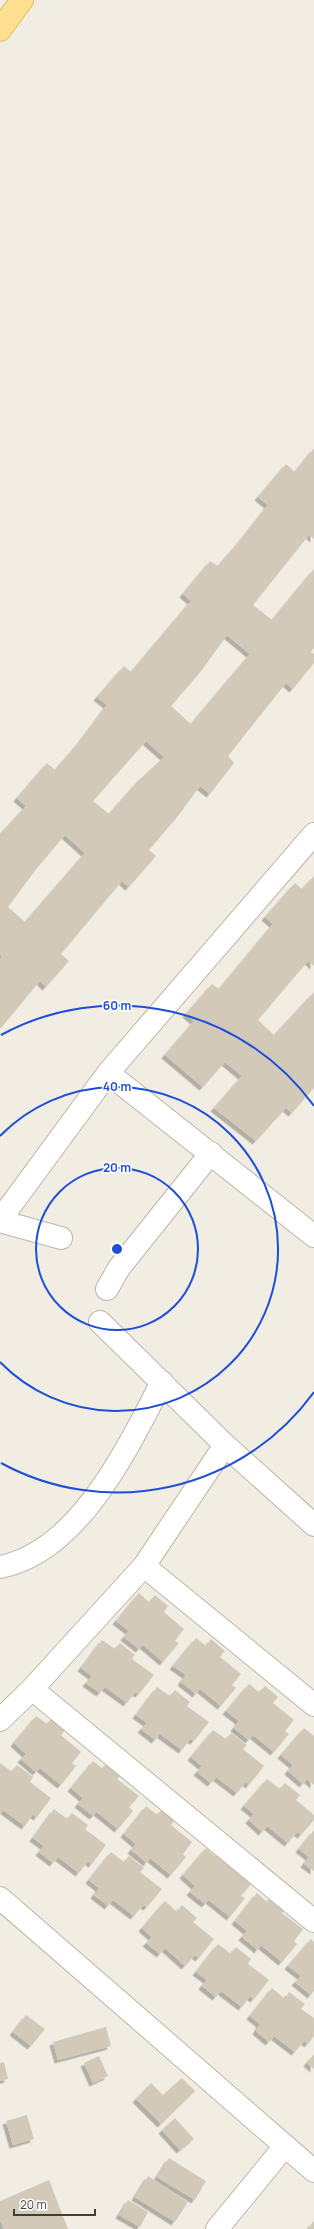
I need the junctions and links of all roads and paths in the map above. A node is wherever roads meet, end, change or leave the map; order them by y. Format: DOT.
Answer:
graph roads {
  1 [pos="22,0"];
  2 [pos="0,30"];
  3 [pos="314,834"];
  4 [pos="108,1073"];
  5 [pos="211,1153"];
  6 [pos="0,1220"];
  7 [pos="311,1226"];
  8 [pos="61,1238"];
  9 [pos="107,1289"];
  10 [pos="100,1322"];
  11 [pos="162,1382"];
  12 [pos="225,1444"];
  13 [pos="314,1525"];
  14 [pos="144,1566"];
  15 [pos="0,1567"];
  16 [pos="32,1689"];
  17 [pos="314,1705"];
  18 [pos="0,1720"];
  19 [pos="0,1898"];
  20 [pos="314,1921"];
  21 [pos="284,2146"];
  22 [pos="314,2171"];
  23 [pos="217,2229"];
  1 -- 2 [label="main road"];
  3 -- 4 [label="street"];
  4 -- 5 [label="street"];
  4 -- 6 [label="street"];
  5 -- 7 [label="street"];
  5 -- 9 [label="street"];
  6 -- 8 [label="street"];
  10 -- 11 [label="street"];
  11 -- 12 [label="street"];
  11 -- 15 [label="street"];
  12 -- 13 [label="street"];
  12 -- 14 [label="street"];
  14 -- 16 [label="street"];
  14 -- 17 [label="street"];
  16 -- 18 [label="street"];
  16 -- 20 [label="street"];
  19 -- 21 [label="street"];
  21 -- 22 [label="street"];
  21 -- 23 [label="street"];
}
